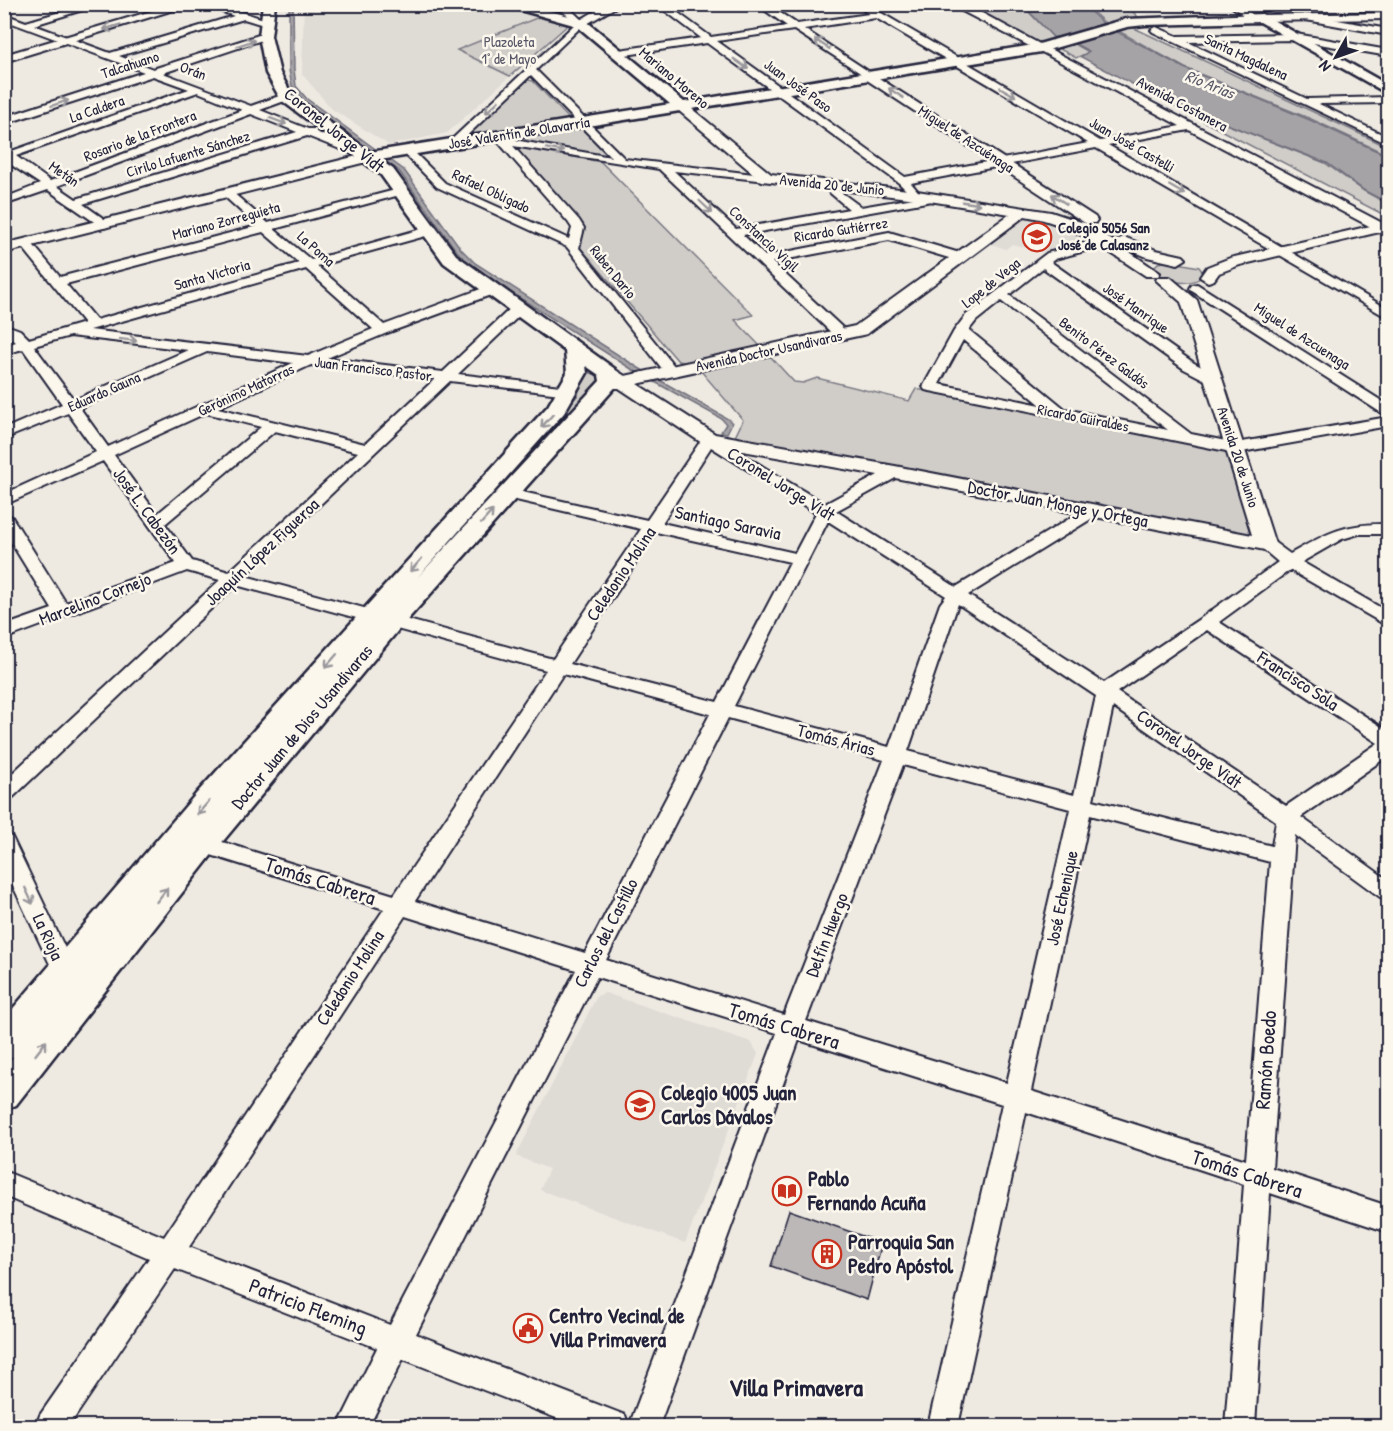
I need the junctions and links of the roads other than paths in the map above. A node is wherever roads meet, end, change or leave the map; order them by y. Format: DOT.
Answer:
graph roads {
  1 [pos="98,4"];
  2 [pos="189,4"];
  3 [pos="205,4"];
  4 [pos="268,4"];
  5 [pos="505,4"];
  6 [pos="559,4"];
  7 [pos="616,4"];
  8 [pos="660,4"];
  9 [pos="760,4"];
  10 [pos="859,4"];
  11 [pos="945,4"];
  12 [pos="1232,4"];
  13 [pos="968,6"];
  14 [pos="878,15"];
  15 [pos="243,16"];
  16 [pos="1389,16"];
  17 [pos="4,17"];
  18 [pos="1239,18"];
  19 [pos="1258,18"];
  20 [pos="1304,18"];
  21 [pos="581,23"];
  22 [pos="25,25"];
  23 [pos="796,27"];
  24 [pos="266,30"];
  25 [pos="1156,30"];
  26 [pos="1389,32"];
  27 [pos="1272,36"];
  28 [pos="1296,37"];
  29 [pos="1173,39"];
  30 [pos="67,40"];
  31 [pos="707,40"];
  32 [pos="1048,47"];
  33 [pos="620,53"];
  34 [pos="1389,53"];
  35 [pos="110,56"];
  36 [pos="4,58"];
  37 [pos="958,63"];
  38 [pos="530,69"];
  39 [pos="153,73"];
  40 [pos="871,77"];
  41 [pos="198,89"];
  42 [pos="779,91"];
  43 [pos="286,97"];
  44 [pos="1386,98"];
  45 [pos="1306,101"];
  46 [pos="682,107"];
  47 [pos="250,110"];
  48 [pos="4,121"];
  49 [pos="583,123"];
  50 [pos="326,126"];
  51 [pos="1189,127"];
  52 [pos="308,132"];
  53 [pos="498,136"];
  54 [pos="1389,141"];
  55 [pos="453,143"];
  56 [pos="1100,145"];
  57 [pos="406,150"];
  58 [pos="6,155"];
  59 [pos="372,157"];
  60 [pos="622,162"];
  61 [pos="1003,163"];
  62 [pos="663,167"];
  63 [pos="767,178"];
  64 [pos="903,181"];
  65 [pos="826,184"];
  66 [pos="51,185"];
  67 [pos="403,191"];
  68 [pos="226,193"];
  69 [pos="917,195"];
  70 [pos="936,198"];
  71 [pos="4,202"];
  72 [pos="76,203"];
  73 [pos="1023,211"];
  74 [pos="860,212"];
  75 [pos="103,224"];
  76 [pos="267,227"];
  77 [pos="1386,228"];
  78 [pos="429,231"];
  79 [pos="734,234"];
  80 [pos="1104,242"];
  81 [pos="26,244"];
  82 [pos="573,244"];
  83 [pos="4,249"];
  84 [pos="1279,250"];
  85 [pos="959,256"];
  86 [pos="762,260"];
  87 [pos="1182,260"];
  88 [pos="1235,261"];
  89 [pos="1043,262"];
  90 [pos="308,265"];
  91 [pos="1158,277"];
  92 [pos="58,282"];
  93 [pos="1200,286"];
  94 [pos="491,290"];
  95 [pos="1000,294"];
  96 [pos="518,309"];
  97 [pos="1389,314"];
  98 [pos="93,326"];
  99 [pos="382,330"];
  100 [pos="961,331"];
  101 [pos="70,332"];
  102 [pos="15,335"];
  103 [pos="843,335"];
  104 [pos="203,349"];
  105 [pos="4,350"];
  106 [pos="575,351"];
  107 [pos="308,361"];
  108 [pos="658,375"];
  109 [pos="446,378"];
  110 [pos="1212,378"];
  111 [pos="608,381"];
  112 [pos="573,383"];
  113 [pos="930,387"];
  114 [pos="70,407"];
  115 [pos="206,409"];
  116 [pos="1389,411"];
  117 [pos="1061,413"];
  118 [pos="1389,422"];
  119 [pos="272,426"];
  120 [pos="4,435"];
  121 [pos="1189,439"];
  122 [pos="709,440"];
  123 [pos="1236,448"];
  124 [pos="370,450"];
  125 [pos="105,454"];
  126 [pos="895,472"];
  127 [pos="509,494"];
  128 [pos="4,500"];
  129 [pos="825,511"];
  130 [pos="1093,511"];
  131 [pos="4,517"];
  132 [pos="156,523"];
  133 [pos="653,526"];
  134 [pos="1389,529"];
  135 [pos="1265,544"];
  136 [pos="799,559"];
  137 [pos="1289,562"];
  138 [pos="186,565"];
  139 [pos="233,579"];
  140 [pos="957,594"];
  141 [pos="63,612"];
  142 [pos="1389,619"];
  143 [pos="380,620"];
  144 [pos="1207,622"];
  145 [pos="4,633"];
  146 [pos="559,667"];
  147 [pos="1107,692"];
  148 [pos="723,709"];
  149 [pos="1389,740"];
  150 [pos="1389,746"];
  151 [pos="896,756"];
  152 [pos="4,794"];
  153 [pos="1083,804"];
  154 [pos="1287,816"];
  155 [pos="190,840"];
  156 [pos="4,843"];
  157 [pos="1281,857"];
  158 [pos="1389,891"];
  159 [pos="398,906"];
  160 [pos="589,965"];
  161 [pos="75,980"];
  162 [pos="791,1028"];
  163 [pos="4,1045"];
  164 [pos="4,1094"];
  165 [pos="1018,1098"];
  166 [pos="1258,1178"];
  167 [pos="4,1183"];
  168 [pos="1389,1220"];
  169 [pos="169,1253"];
  170 [pos="398,1342"];
  171 [pos="51,1426"];
  172 [pos="353,1426"];
  173 [pos="614,1426"];
  174 [pos="644,1426"];
  175 [pos="943,1426"];
  176 [pos="1240,1426"];
  1 -- 22 [label="street"];
  2 -- 30 [label="street, one-way"];
  3 -- 15 [label="street"];
  4 -- 24 [label="main road, Coronel Jorge Vidt"];
  5 -- 21 [label="main road"];
  6 -- 21 [label="street, Mariano Moreno"];
  7 -- 21 [label="street"];
  8 -- 31 [label="street, Juan José Paso"];
  9 -- 23 [label="street, Miguel de Azcuénaga"];
  10 -- 14 [label="street, Juan José Castelli"];
  11 -- 13 [label="street, Avenida Costanera"];
  12 -- 19 [label="street"];
  13 -- 32 [label="street, Avenida Costanera"];
  14 -- 23 [label="street"];
  14 -- 37 [label="street, Juan José Castelli"];
  15 -- 24 [label="street"];
  15 -- 35 [label="street"];
  16 -- 20 [label="street"];
  17 -- 22 [label="street, Orán"];
  18 -- 19 [label="main road, José Valentín de Olavarría"];
  18 -- 27 [label="main road"];
  18 -- 32 [label="main road, José Valentín de Olavarría"];
  19 -- 20 [label="street"];
  19 -- 28 [label="main road"];
  20 -- 26 [label="street"];
  21 -- 33 [label="main road, Mariano Moreno"];
  21 -- 38 [label="street"];
  22 -- 30 [label="street, Orán"];
  23 -- 31 [label="street"];
  40 -- 23 [label="street, Miguel de Azcuénaga, one-way"];
  39 -- 24 [label="street, Talcahuano, one-way"];
  24 -- 43 [label="main road, Coronel Jorge Vidt"];
  25 -- 29 [label="street, Santa Magdalena"];
  27 -- 28 [label="street"];
  27 -- 29 [label="street"];
  27 -- 44 [label="main road"];
  28 -- 34 [label="street"];
  28 -- 44 [label="main road"];
  29 -- 45 [label="street, Santa Magdalena"];
  30 -- 35 [label="street, Orán"];
  30 -- 36 [label="street"];
  31 -- 33 [label="street"];
  31 -- 42 [label="street, Juan José Paso, one-way"];
  32 -- 37 [label="main road, José Valentín de Olavarría"];
  32 -- 51 [label="street, Avenida Costanera"];
  33 -- 46 [label="main road, Mariano Moreno"];
  35 -- 39 [label="street, Orán"];
  37 -- 40 [label="main road, José Valentín de Olavarría"];
  37 -- 56 [label="street, Juan José Castelli, one-way"];
  38 -- 49 [label="street"];
  38 -- 55 [label="street, one-way"];
  39 -- 41 [label="street, Orán"];
  48 -- 39 [label="street, Talcahuano, one-way"];
  40 -- 42 [label="main road, José Valentín de Olavarría"];
  61 -- 40 [label="street, Miguel de Azcuénaga, one-way"];
  41 -- 47 [label="street, Orán"];
  41 -- 58 [label="street, La Caldera"];
  42 -- 46 [label="main road, José Valentín de Olavarría"];
  42 -- 64 [label="street, Juan José Paso"];
  43 -- 47 [label="street, Rosario de la Frontera"];
  43 -- 50 [label="main road, Coronel Jorge Vidt"];
  44 -- 45 [label="street"];
  45 -- 54 [label="street, Santa Magdalena"];
  46 -- 49 [label="main road, José Valentín de Olavarría"];
  46 -- 63 [label="street, Mariano Moreno"];
  47 -- 52 [label="street, Orán, one-way"];
  47 -- 66 [label="street, Rosario de la Frontera"];
  49 -- 53 [label="main road, José Valentín de Olavarría"];
  49 -- 60 [label="street"];
  50 -- 52 [label="street, Cirilo Lafuente Sánchez"];
  50 -- 59 [label="main road, Coronel Jorge Vidt"];
  51 -- 56 [label="street"];
  51 -- 77 [label="street, Avenida Costanera"];
  52 -- 59 [label="street, Orán"];
  52 -- 72 [label="street, Cirilo Lafuente Sánchez"];
  53 -- 55 [label="main road, José Valentín de Olavarría"];
  53 -- 60 [label="street, Avenida 20 de Junio, one-way"];
  53 -- 82 [label="street, Ruben Dario"];
  55 -- 57 [label="main road, José Valentín de Olavarría"];
  56 -- 61 [label="street"];
  56 -- 84 [label="street, Juan José Castelli, one-way"];
  57 -- 59 [label="main road, José Valentín de Olavarría"];
  57 -- 82 [label="street, Rafael Obligado"];
  58 -- 66 [label="street, Metán"];
  59 -- 67 [label="main road, Coronel Jorge Vidt"];
  59 -- 68 [label="street, José Valentín de Olavarría"];
  60 -- 62 [label="street, Avenida 20 de Junio"];
  61 -- 64 [label="street"];
  87 -- 61 [label="street, Miguel de Azcuénaga, one-way"];
  62 -- 63 [label="street, Avenida 20 de Junio"];
  62 -- 79 [label="street, Constancio Vigil, one-way"];
  63 -- 65 [label="street, Avenida 20 de Junio"];
  64 -- 69 [label="street, Juan José Paso"];
  65 -- 69 [label="street, Avenida 20 de Junio"];
  65 -- 74 [label="street"];
  66 -- 71 [label="street, Rosario de la Frontera"];
  66 -- 72 [label="street, Metán"];
  67 -- 76 [label="street, Mariano Zorreguieta"];
  67 -- 78 [label="main road, Coronel Jorge Vidt"];
  68 -- 75 [label="street, José Valentín de Olavarría"];
  68 -- 76 [label="street, La Poma"];
  69 -- 70 [label="street, Avenida 20 de Junio"];
  70 -- 73 [label="street, Avenida 20 de Junio, one-way"];
  70 -- 74 [label="street"];
  72 -- 75 [label="street, Metán"];
  73 -- 80 [label="street, Avenida 20 de Junio"];
  73 -- 85 [label="street, Avenida Doctor Usandivaras"];
  74 -- 79 [label="street"];
  75 -- 81 [label="street, José Valentín de Olavarría"];
  76 -- 90 [label="street, La Poma"];
  76 -- 92 [label="street, Mariano Zorreguieta"];
  77 -- 84 [label="street"];
  78 -- 90 [label="street, Santa Victoria"];
  78 -- 94 [label="main road, Coronel Jorge Vidt"];
  79 -- 86 [label="street, Constancio Vigil"];
  80 -- 89 [label="street, Lope de Vega"];
  80 -- 91 [label="street, Avenida 20 de Junio"];
  81 -- 83 [label="street, José Valentín de Olavarría"];
  81 -- 92 [label="street"];
  82 -- 108 [label="street, Ruben Dario"];
  84 -- 88 [label="street"];
  84 -- 97 [label="street, Juan José Castelli"];
  85 -- 86 [label="street, Ricardo Gutiérrez"];
  85 -- 103 [label="street, Avenida Doctor Usandivaras"];
  86 -- 103 [label="street, Constancio Vigil"];
  87 -- 88 [label="street"];
  87 -- 91 [label="street"];
  87 -- 93 [label="street"];
  88 -- 93 [label="street"];
  89 -- 95 [label="street, Lope de Vega"];
  89 -- 110 [label="street, José Manrique"];
  90 -- 98 [label="street, Santa Victoria"];
  90 -- 99 [label="street, La Poma"];
  91 -- 93 [label="street, Avenida 20 de Junio"];
  91 -- 93 [label="street"];
  92 -- 98 [label="street"];
  93 -- 110 [label="street, Avenida 20 de Junio"];
  93 -- 116 [label="street, Miguel de Azcuenaga"];
  94 -- 96 [label="main road, Coronel Jorge Vidt"];
  94 -- 99 [label="street, Gerónimo Matorras"];
  95 -- 100 [label="street, Lope de Vega"];
  95 -- 121 [label="street, Benito Pérez Galdós"];
  96 -- 106 [label="main road, Coronel Jorge Vidt"];
  96 -- 109 [label="street, Joaquín López Figueroa"];
  98 -- 101 [label="street, Santa Victoria"];
  99 -- 107 [label="street, Gerónimo Matorras"];
  100 -- 113 [label="street, Lope de Vega"];
  100 -- 117 [label="street"];
  101 -- 102 [label="street, Santa Victoria"];
  101 -- 104 [label="street, Juan Francisco Pastor, one-way"];
  102 -- 105 [label="street, Santa Victoria"];
  102 -- 114 [label="street, José L. Cabezón"];
  103 -- 108 [label="street, Avenida Doctor Usandivaras"];
  104 -- 107 [label="street, Juan Francisco Pastor"];
  104 -- 114 [label="street, Eduardo Gauna"];
  106 -- 111 [label="main road, Coronel Jorge Vidt"];
  106 -- 112 [label="main road"];
  107 -- 109 [label="street, Juan Francisco Pastor"];
  107 -- 115 [label="street, Gerónimo Matorras"];
  108 -- 111 [label="street, Avenida Doctor Usandivaras"];
  109 -- 112 [label="street, Juan Francisco Pastor"];
  109 -- 124 [label="street, Joaquín López Figueroa"];
  110 -- 123 [label="street, Avenida 20 de Junio"];
  111 -- 112 [label="main road"];
  111 -- 122 [label="street, Coronel Jorge Vidt"];
  111 -- 127 [label="main road, Doctor Juan de Dios Usandivaras"];
  112 -- 143 [label="main road, Doctor Juan de Dios Usandivaras, one-way"];
  113 -- 117 [label="street, Ricardo Güiraldes"];
  114 -- 120 [label="street, Eduardo Gauna"];
  114 -- 125 [label="street, José L. Cabezón"];
  115 -- 119 [label="street"];
  115 -- 125 [label="street, Gerónimo Matorras"];
  117 -- 121 [label="street, Ricardo Güiraldes"];
  118 -- 123 [label="street"];
  119 -- 124 [label="street"];
  119 -- 132 [label="street"];
  121 -- 123 [label="street, Ricardo Güiraldes"];
  122 -- 126 [label="street, Doctor Juan Monge y Ortega"];
  122 -- 129 [label="street, Coronel Jorge Vidt"];
  122 -- 133 [label="street, Celedonio Molina"];
  123 -- 135 [label="street, Avenida 20 de Junio"];
  124 -- 139 [label="street, Joaquín López Figueroa"];
  125 -- 128 [label="street, Gerónimo Matorras"];
  125 -- 132 [label="street, José L. Cabezón"];
  126 -- 129 [label="street"];
  126 -- 130 [label="street, Doctor Juan Monge y Ortega"];
  127 -- 133 [label="street, Santiago Saravia"];
  143 -- 127 [label="main road, Doctor Juan de Dios Usandivaras, one-way"];
  129 -- 136 [label="street, Carlos del Castillo"];
  129 -- 140 [label="street, Coronel Jorge Vidt"];
  130 -- 135 [label="street, Doctor Juan Monge y Ortega"];
  130 -- 140 [label="street"];
  131 -- 141 [label="street"];
  132 -- 138 [label="street, José L. Cabezón"];
  133 -- 136 [label="street, Santiago Saravia"];
  133 -- 146 [label="street, Celedonio Molina"];
  134 -- 137 [label="street"];
  135 -- 137 [label="street, Doctor Juan Monge y Ortega"];
  136 -- 148 [label="street, Carlos del Castillo"];
  137 -- 142 [label="street, Doctor Juan Monge y Ortega"];
  137 -- 144 [label="street"];
  138 -- 139 [label="street, José L. Cabezón"];
  138 -- 141 [label="street, Marcelino Cornejo"];
  139 -- 143 [label="street, José L. Cabezón"];
  139 -- 152 [label="street, Joaquín López Figueroa"];
  140 -- 147 [label="street, Coronel Jorge Vidt"];
  140 -- 151 [label="street, Delfín Huergo"];
  141 -- 145 [label="street, Marcelino Cornejo"];
  143 -- 146 [label="street, Tomás Árias"];
  143 -- 155 [label="main road, Doctor Juan de Dios Usandivaras"];
  144 -- 147 [label="street"];
  144 -- 149 [label="street, Francisco Sola"];
  146 -- 148 [label="street, Tomás Árias"];
  146 -- 159 [label="street, Celedonio Molina"];
  147 -- 153 [label="street, José Echenique"];
  147 -- 154 [label="street, Coronel Jorge Vidt"];
  148 -- 151 [label="street, Tomás Árias"];
  148 -- 160 [label="street, Carlos del Castillo"];
  150 -- 154 [label="street"];
  151 -- 153 [label="street, Tomás Árias"];
  151 -- 162 [label="street, Delfín Huergo"];
  153 -- 157 [label="street, Tomás Árias"];
  153 -- 165 [label="street, José Echenique"];
  154 -- 157 [label="street, Ramón Boedo"];
  154 -- 158 [label="street, Coronel Jorge Vidt"];
  155 -- 159 [label="street, Tomás Cabrera"];
  155 -- 161 [label="main road, Doctor Juan de Dios Usandivaras"];
  156 -- 161 [label="street, La Rioja, one-way"];
  157 -- 166 [label="street, Ramón Boedo"];
  159 -- 160 [label="street, Tomás Cabrera"];
  159 -- 169 [label="street, Celedonio Molina"];
  160 -- 162 [label="street, Tomás Cabrera"];
  160 -- 170 [label="street, Carlos del Castillo"];
  161 -- 163 [label="main road, Doctor Juan de Dios Usandivaras"];
  164 -- 161 [label="main road, Doctor Juan de Dios Usandivaras, one-way"];
  162 -- 165 [label="street, Tomás Cabrera"];
  162 -- 174 [label="street, Delfín Huergo"];
  165 -- 166 [label="street, Tomás Cabrera"];
  165 -- 175 [label="street, José Echenique"];
  166 -- 168 [label="street, Tomás Cabrera"];
  166 -- 176 [label="street, Ramón Boedo"];
  167 -- 169 [label="street, Patricio Fleming"];
  169 -- 170 [label="street, Patricio Fleming"];
  169 -- 171 [label="street, Celedonio Molina"];
  170 -- 172 [label="street, Carlos del Castillo"];
  170 -- 173 [label="street, Patricio Fleming"];
}
